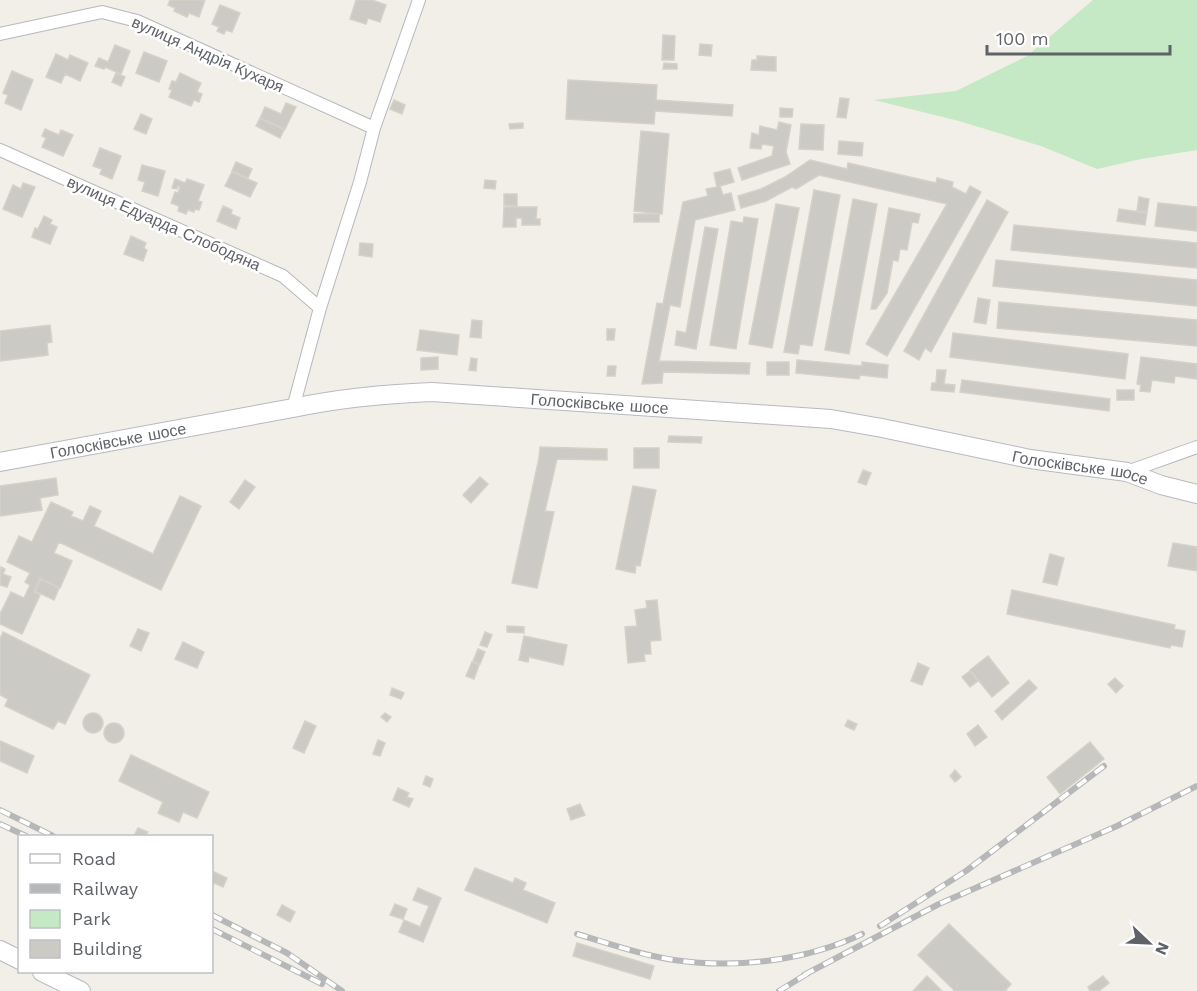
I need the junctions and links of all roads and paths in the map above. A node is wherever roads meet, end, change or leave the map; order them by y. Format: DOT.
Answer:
graph roads {
  1 [pos="419,0"];
  2 [pos="0,34"];
  3 [pos="374,128"];
  4 [pos="0,150"];
  5 [pos="320,308"];
  6 [pos="293,408"];
  7 [pos="1197,447"];
  8 [pos="0,462"];
  9 [pos="1127,472"];
  10 [pos="1197,494"];
  11 [pos="0,950"];
  12 [pos="18,959"];
  13 [pos="44,973"];
  14 [pos="81,991"];
  1 -- 3 [label="street"];
  2 -- 3 [label="street, вулиця Андрія Кухаря"];
  3 -- 5 [label="street"];
  4 -- 5 [label="street, вулиця Едуарда Слободяна"];
  5 -- 6 [label="street"];
  6 -- 8 [label="street, Голосківське шосе"];
  6 -- 9 [label="street, Голосківське шосе"];
  7 -- 9 [label="street"];
  9 -- 10 [label="street, Голосківське шосе"];
  11 -- 12 [label="street"];
  13 -- 14 [label="street"];
}
